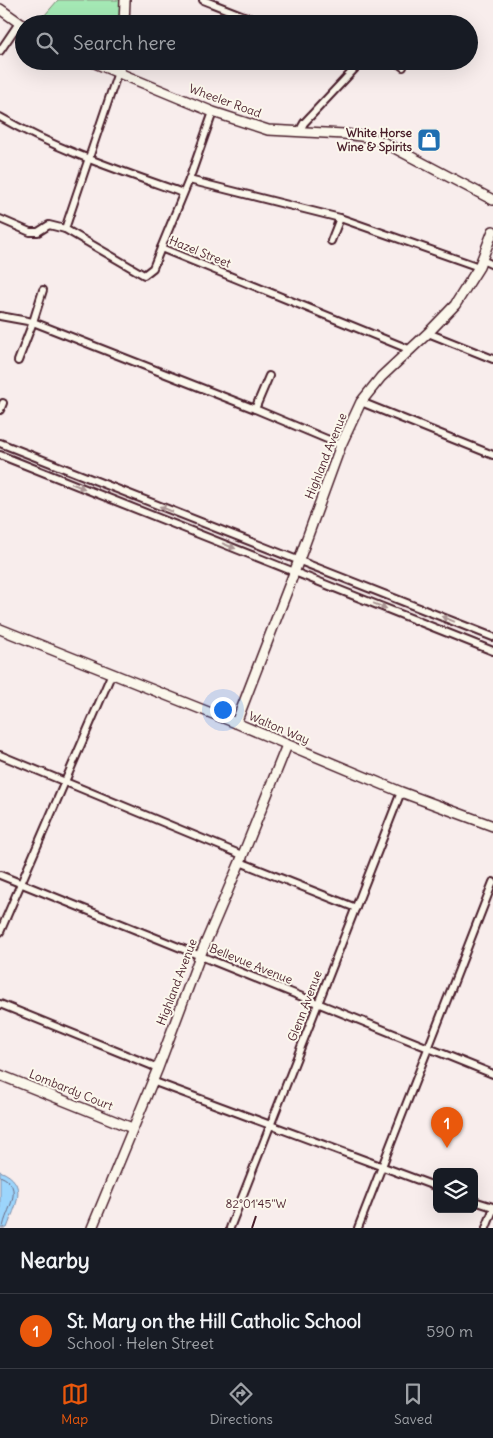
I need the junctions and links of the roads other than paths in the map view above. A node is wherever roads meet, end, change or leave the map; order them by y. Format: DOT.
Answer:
graph roads {
  1 [pos="125,0"];
  2 [pos="203,0"];
  3 [pos="0,8"];
  4 [pos="124,15"];
  5 [pos="241,15"];
  6 [pos="15,19"];
  7 [pos="15,32"];
  8 [pos="0,51"];
  9 [pos="113,70"];
  10 [pos="352,70"];
  11 [pos="118,72"];
  12 [pos="213,112"];
  13 [pos="0,117"];
  14 [pos="299,132"];
  15 [pos="89,159"];
  16 [pos="189,180"];
  17 [pos="183,194"];
  18 [pos="493,200"];
  19 [pos="340,218"];
  20 [pos="0,219"];
  21 [pos="65,229"];
  22 [pos="493,231"];
  23 [pos="331,241"];
  24 [pos="161,248"];
  25 [pos="480,264"];
  26 [pos="493,265"];
  27 [pos="43,290"];
  28 [pos="0,316"];
  29 [pos="33,322"];
  30 [pos="428,333"];
  31 [pos="411,350"];
  32 [pos="493,359"];
  33 [pos="18,362"];
  34 [pos="269,376"];
  35 [pos="361,402"];
  36 [pos="3,403"];
  37 [pos="255,409"];
  38 [pos="0,410"];
  39 [pos="0,443"];
  40 [pos="341,446"];
  41 [pos="0,455"];
  42 [pos="493,455"];
  43 [pos="61,468"];
  44 [pos="57,478"];
  45 [pos="180,515"];
  46 [pos="176,525"];
  47 [pos="299,560"];
  48 [pos="295,572"];
  49 [pos="408,603"];
  50 [pos="404,615"];
  51 [pos="464,625"];
  52 [pos="0,629"];
  53 [pos="493,637"];
  54 [pos="459,638"];
  55 [pos="493,651"];
  56 [pos="112,673"];
  57 [pos="236,723"];
  58 [pos="287,745"];
  59 [pos="0,755"];
  60 [pos="65,782"];
  61 [pos="401,792"];
  62 [pos="493,826"];
  63 [pos="241,858"];
  64 [pos="0,875"];
  65 [pos="493,882"];
  66 [pos="21,883"];
  67 [pos="356,908"];
  68 [pos="0,932"];
  69 [pos="200,956"];
  70 [pos="318,1003"];
  71 [pos="0,1004"];
  72 [pos="428,1048"];
  73 [pos="158,1068"];
  74 [pos="0,1074"];
  75 [pos="493,1074"];
  76 [pos="152,1081"];
  77 [pos="271,1125"];
  78 [pos="132,1128"];
  79 [pos="382,1168"];
  80 [pos="433,1186"];
  81 [pos="478,1203"];
  82 [pos="493,1209"];
  83 [pos="92,1228"];
  84 [pos="230,1228"];
  85 [pos="358,1228"];
  86 [pos="486,1228"];
  1 -- 4 [label="main road"];
  2 -- 5 [label="street"];
  3 -- 6 [label="main road"];
  7 -- 8 [label="street"];
  9 -- 11 [label="main road, Wheeler Road"];
  10 -- 14 [label="street"];
  11 -- 12 [label="main road, Wheeler Road"];
  11 -- 15 [label="street"];
  12 -- 14 [label="main road, Wheeler Road"];
  12 -- 16 [label="street"];
  13 -- 15 [label="street"];
  14 -- 18 [label="main road, Wheeler Road"];
  15 -- 17 [label="street"];
  15 -- 21 [label="street"];
  16 -- 17 [label="street"];
  16 -- 19 [label="street"];
  17 -- 24 [label="street"];
  19 -- 23 [label="street"];
  19 -- 25 [label="street"];
  20 -- 21 [label="street"];
  21 -- 24 [label="street, Hazel Street"];
  22 -- 25 [label="main road, Highland Avenue"];
  24 -- 31 [label="street, Hazel Street"];
  25 -- 26 [label="street"];
  25 -- 30 [label="main road, Highland Avenue"];
  27 -- 29 [label="street"];
  28 -- 29 [label="street"];
  29 -- 33 [label="street"];
  29 -- 37 [label="street"];
  30 -- 31 [label="main road, Highland Avenue"];
  30 -- 32 [label="street"];
  31 -- 35 [label="main road, Highland Avenue"];
  34 -- 37 [label="street"];
  35 -- 40 [label="main road, Highland Avenue"];
  35 -- 42 [label="street"];
  36 -- 38 [label="street"];
  37 -- 40 [label="street"];
  39 -- 43 [label="street"];
  40 -- 47 [label="main road, Highland Avenue"];
  41 -- 44 [label="street"];
  43 -- 44 [label="street"];
  45 -- 43 [label="street, one-way"];
  44 -- 46 [label="street, one-way"];
  45 -- 46 [label="street"];
  45 -- 47 [label="street"];
  46 -- 48 [label="street, one-way"];
  47 -- 48 [label="main road, Highland Avenue"];
  47 -- 49 [label="street"];
  48 -- 50 [label="street, one-way"];
  48 -- 57 [label="main road, Highland Avenue"];
  49 -- 50 [label="street"];
  51 -- 49 [label="street, one-way"];
  50 -- 54 [label="street"];
  51 -- 53 [label="street"];
  51 -- 54 [label="street"];
  52 -- 56 [label="main road, Walton Way"];
  54 -- 55 [label="street"];
  56 -- 57 [label="main road, Walton Way"];
  56 -- 60 [label="street"];
  57 -- 58 [label="main road, Walton Way"];
  58 -- 61 [label="main road, Walton Way"];
  58 -- 63 [label="main road, Highland Avenue"];
  59 -- 60 [label="street"];
  60 -- 63 [label="street"];
  60 -- 66 [label="street"];
  61 -- 62 [label="main road, Walton Way"];
  61 -- 67 [label="street, Glenn Avenue"];
  63 -- 67 [label="street"];
  63 -- 69 [label="main road, Highland Avenue"];
  64 -- 66 [label="street, Bellevue Avenue"];
  65 -- 72 [label="street"];
  66 -- 68 [label="street"];
  66 -- 69 [label="street, Bellevue Avenue"];
  67 -- 70 [label="street, Glenn Avenue"];
  69 -- 70 [label="street, Bellevue Avenue"];
  69 -- 73 [label="main road, Highland Avenue"];
  70 -- 72 [label="street, Bellevue Avenue"];
  70 -- 77 [label="street, Glenn Avenue"];
  71 -- 73 [label="street"];
  72 -- 75 [label="street, Bellevue Avenue"];
  72 -- 79 [label="street"];
  73 -- 76 [label="main road, Highland Avenue"];
  74 -- 78 [label="main road, Lombardy Court"];
  76 -- 77 [label="street"];
  76 -- 78 [label="main road, Highland Avenue"];
  77 -- 79 [label="street"];
  77 -- 84 [label="street, Glenn Avenue"];
  78 -- 83 [label="main road, Highland Avenue"];
  79 -- 80 [label="street"];
  79 -- 85 [label="street"];
  81 -- 82 [label="street"];
  82 -- 86 [label="street"];
}
